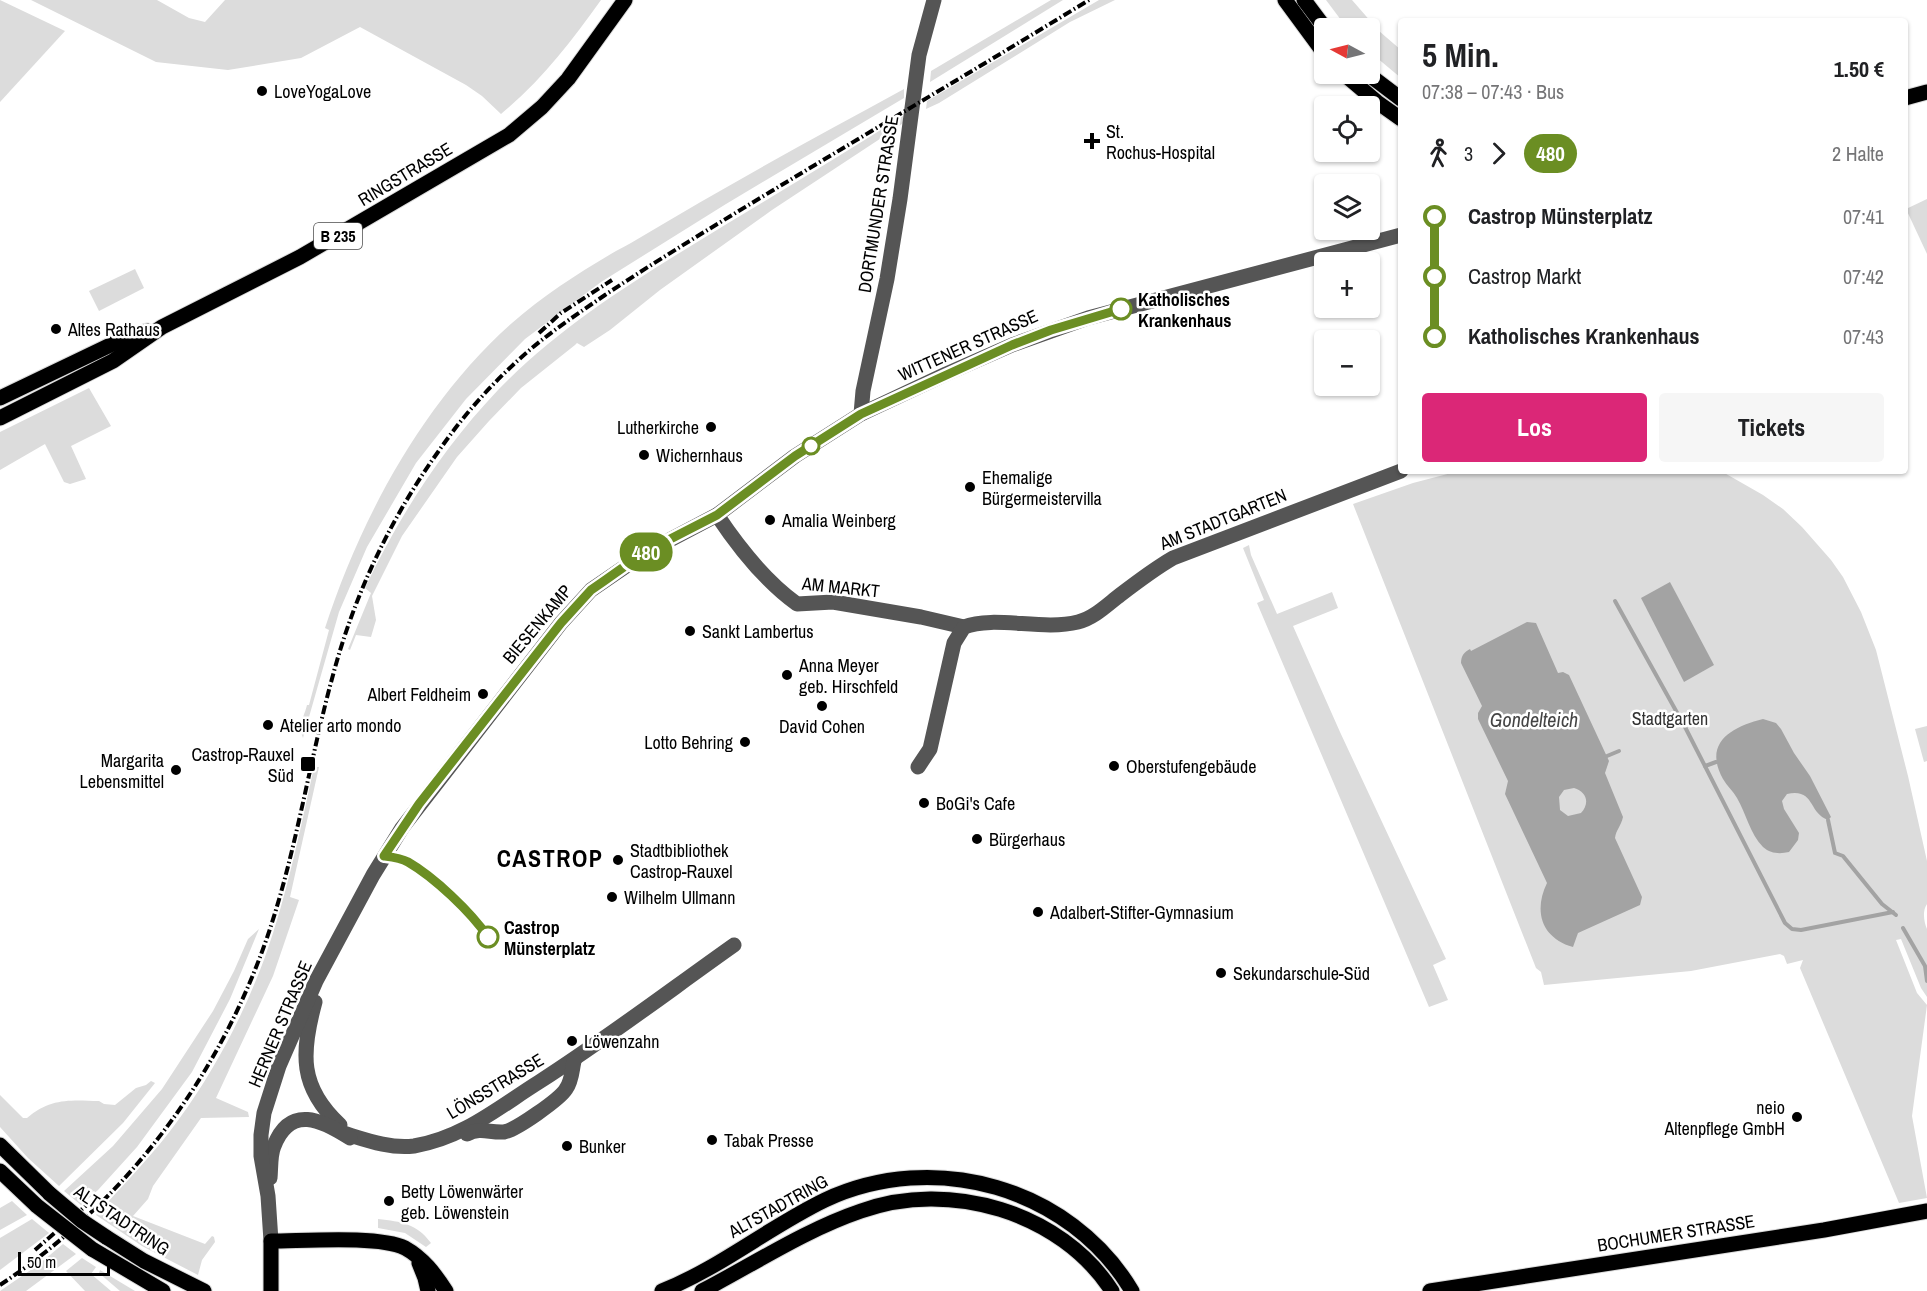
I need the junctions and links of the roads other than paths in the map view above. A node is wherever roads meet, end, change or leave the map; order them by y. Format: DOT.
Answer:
graph roads {
  1 [pos="626,0"];
  2 [pos="934,0"];
  3 [pos="1285,0"];
  4 [pos="1304,0"];
  5 [pos="1318,18"];
  6 [pos="1314,39"];
  7 [pos="1380,83"];
  8 [pos="1356,84"];
  9 [pos="1927,92"];
  10 [pos="1398,97"];
  11 [pos="1908,97"];
  12 [pos="1398,117"];
  13 [pos="1398,236"];
  14 [pos="162,327"];
  15 [pos="0,398"];
  16 [pos="861,414"];
  17 [pos="0,418"];
  18 [pos="1398,472"];
  19 [pos="717,515"];
  20 [pos="964,627"];
  21 [pos="918,767"];
  22 [pos="384,856"];
  23 [pos="734,945"];
  24 [pos="329,960"];
  25 [pos="574,1061"];
  26 [pos="371,1144"];
  27 [pos="0,1145"];
  28 [pos="0,1171"];
  29 [pos="950,1178"];
  30 [pos="967,1180"];
  31 [pos="268,1196"];
  32 [pos="947,1200"];
  33 [pos="964,1202"];
  34 [pos="1927,1211"];
  35 [pos="271,1241"];
  36 [pos="417,1257"];
  37 [pos="163,1291"];
  38 [pos="204,1291"];
  39 [pos="272,1291"];
  40 [pos="428,1291"];
  41 [pos="446,1291"];
  42 [pos="662,1291"];
  43 [pos="702,1291"];
  44 [pos="1112,1291"];
  45 [pos="1132,1291"];
  46 [pos="1430,1291"];
  1 -- 14 [label="main road, RINGSTRASSE / B 235"];
  2 -- 16 [label="street, DORTMUNDER STRASSE"];
  3 -- 6 [label="main road"];
  4 -- 5 [label="main road"];
  7 -- 10 [label="main road"];
  8 -- 12 [label="main road"];
  9 -- 11 [label="main road"];
  13 -- 16 [label="street, WITTENER STRASSE"];
  14 -- 15 [label="main road, RINGSTRASSE / B 235"];
  14 -- 17 [label="main road, RINGSTRASSE / B 235"];
  16 -- 19 [label="street, WITTENER STRASSE"];
  18 -- 20 [label="street, AM STADTGARTEN"];
  19 -- 20 [label="street, AM MARKT"];
  19 -- 22 [label="street, BIESENKAMP"];
  20 -- 21 [label="street"];
  22 -- 24 [label="street, HERNER STRASSE"];
  23 -- 25 [label="street, LÖNSSTRASSE"];
  24 -- 26 [label="street, LÖNSSTRASSE"];
  24 -- 31 [label="street, HERNER STRASSE"];
  25 -- 26 [label="street, LÖNSSTRASSE"];
  25 -- 26 [label="street, LÖNSSTRASSE"];
  26 -- 31 [label="street, LÖNSSTRASSE"];
  27 -- 38 [label="main road, ALTSTADTRING, bridge"];
  28 -- 37 [label="main road, bridge"];
  29 -- 30 [label="main road, ALTSTADTRING"];
  29 -- 32 [label="main road"];
  29 -- 42 [label="main road, ALTSTADTRING"];
  30 -- 33 [label="main road"];
  30 -- 45 [label="main road, ALTSTADTRING"];
  31 -- 35 [label="street, HERNER STRASSE"];
  32 -- 33 [label="main road"];
  32 -- 43 [label="main road"];
  33 -- 44 [label="main road"];
  34 -- 46 [label="main road, BOCHUMER STRASSE"];
  35 -- 36 [label="main road"];
  35 -- 39 [label="main road, HERNER STRASSE"];
  36 -- 40 [label="main road"];
  36 -- 41 [label="main road"];
}
